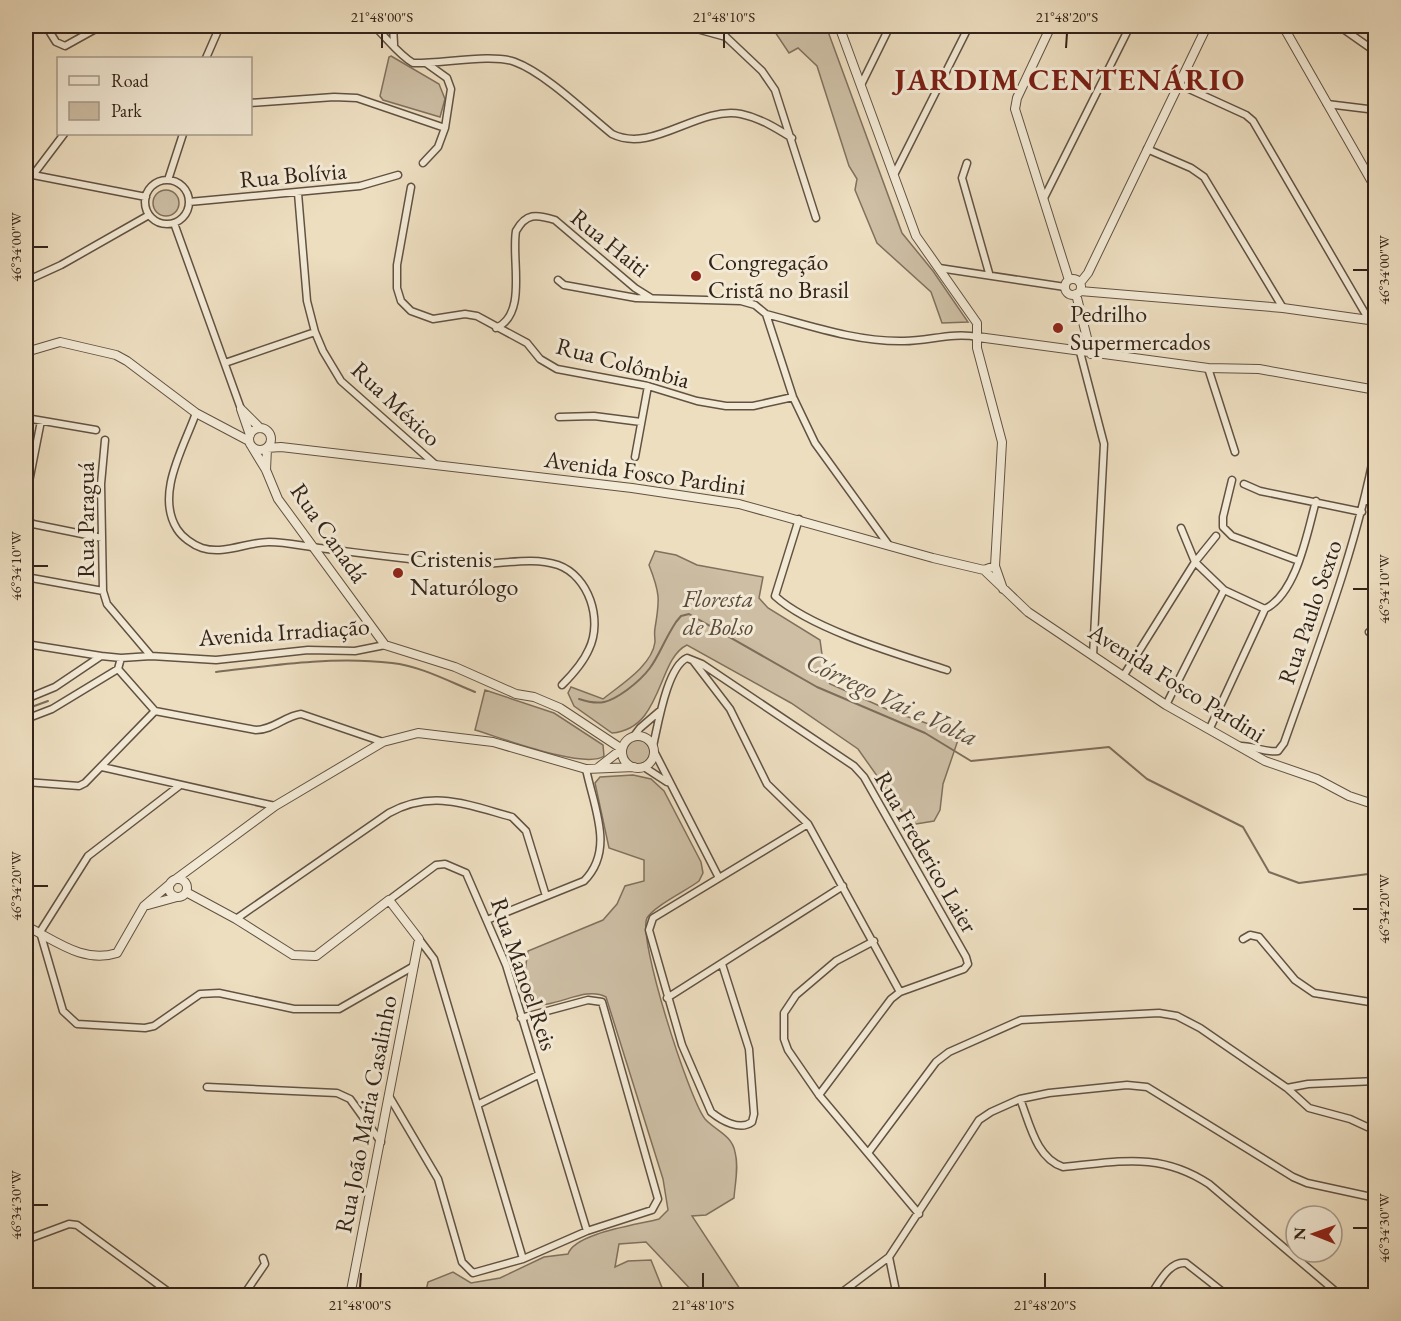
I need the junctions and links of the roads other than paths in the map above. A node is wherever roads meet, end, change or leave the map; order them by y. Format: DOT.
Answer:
graph roads {
  1 [pos="46,26"];
  2 [pos="101,26"];
  3 [pos="220,26"];
  4 [pos="374,26"];
  5 [pos="393,26"];
  6 [pos="686,26"];
  7 [pos="719,26"];
  8 [pos="839,26"];
  9 [pos="890,26"];
  10 [pos="969,26"];
  11 [pos="1051,26"];
  12 [pos="1130,26"];
  13 [pos="1207,26"];
  14 [pos="1283,26"];
  15 [pos="1339,26"];
  16 [pos="726,37"];
  17 [pos="394,44"];
  18 [pos="1376,52"];
  19 [pos="206,57"];
  20 [pos="426,63"];
  21 [pos="1178,84"];
  22 [pos="861,85"];
  23 [pos="252,103"];
  24 [pos="1327,104"];
  25 [pos="1376,110"];
  26 [pos="445,128"];
  27 [pos="63,135"];
  28 [pos="183,135"];
  29 [pos="792,138"];
  30 [pos="1147,148"];
  31 [pos="26,160"];
  32 [pos="423,163"];
  33 [pos="967,164"];
  34 [pos="895,173"];
  35 [pos="33,175"];
  36 [pos="398,175"];
  37 [pos="26,180"];
  38 [pos="168,180"];
  39 [pos="1373,180"];
  40 [pos="411,187"];
  41 [pos="1376,189"];
  42 [pos="298,193"];
  43 [pos="146,197"];
  44 [pos="1044,198"];
  45 [pos="189,202"];
  46 [pos="149,215"];
  47 [pos="816,218"];
  48 [pos="174,223"];
  49 [pos="939,268"];
  50 [pos="989,273"];
  51 [pos="558,280"];
  52 [pos="26,281"];
  53 [pos="1067,283"];
  54 [pos="1079,289"];
  55 [pos="651,298"];
  56 [pos="1283,308"];
  57 [pos="766,314"];
  58 [pos="1372,320"];
  59 [pos="496,328"];
  60 [pos="315,332"];
  61 [pos="978,337"];
  62 [pos="26,352"];
  63 [pos="1080,352"];
  64 [pos="1091,354"];
  65 [pos="225,363"];
  66 [pos="1208,368"];
  67 [pos="648,386"];
  68 [pos="1376,390"];
  69 [pos="793,397"];
  70 [pos="241,409"];
  71 [pos="196,413"];
  72 [pos="559,417"];
  73 [pos="26,418"];
  74 [pos="41,421"];
  75 [pos="641,422"];
  76 [pos="260,428"];
  77 [pos="96,430"];
  78 [pos="271,435"];
  79 [pos="105,440"];
  80 [pos="251,441"];
  81 [pos="1375,445"];
  82 [pos="281,447"];
  83 [pos="267,448"];
  84 [pos="1235,452"];
  85 [pos="634,457"];
  86 [pos="436,465"];
  87 [pos="266,470"];
  88 [pos="1232,480"];
  89 [pos="1244,484"];
  90 [pos="26,497"];
  91 [pos="1365,499"];
  92 [pos="1316,501"];
  93 [pos="1376,507"];
  94 [pos="1362,512"];
  95 [pos="26,519"];
  96 [pos="800,519"];
  97 [pos="1181,528"];
  98 [pos="1216,536"];
  99 [pos="102,538"];
  100 [pos="888,544"];
  101 [pos="311,547"];
  102 [pos="1299,561"];
  103 [pos="1195,562"];
  104 [pos="995,566"];
  105 [pos="984,570"];
  106 [pos="26,577"];
  107 [pos="1003,589"];
  108 [pos="1224,590"];
  109 [pos="104,591"];
  110 [pos="1265,609"];
  111 [pos="26,644"];
  112 [pos="386,645"];
  113 [pos="101,656"];
  114 [pos="151,656"];
  115 [pos="1093,656"];
  116 [pos="121,658"];
  117 [pos="693,662"];
  118 [pos="118,669"];
  119 [pos="947,669"];
  120 [pos="1124,675"];
  121 [pos="562,685"];
  122 [pos="26,699"];
  123 [pos="1166,705"];
  124 [pos="661,710"];
  125 [pos="155,711"];
  126 [pos="26,719"];
  127 [pos="1210,728"];
  128 [pos="634,736"];
  129 [pos="383,742"];
  130 [pos="624,745"];
  131 [pos="1241,746"];
  132 [pos="654,749"];
  133 [pos="102,767"];
  134 [pos="599,767"];
  135 [pos="634,767"];
  136 [pos="644,767"];
  137 [pos="586,769"];
  138 [pos="26,782"];
  139 [pos="668,782"];
  140 [pos="178,786"];
  141 [pos="1376,805"];
  142 [pos="275,806"];
  143 [pos="808,824"];
  144 [pos="719,878"];
  145 [pos="174,881"];
  146 [pos="843,886"];
  147 [pos="186,892"];
  148 [pos="546,896"];
  149 [pos="177,897"];
  150 [pos="388,900"];
  151 [pos="144,906"];
  152 [pos="236,919"];
  153 [pos="487,920"];
  154 [pos="26,926"];
  155 [pos="40,932"];
  156 [pos="419,939"];
  157 [pos="1243,939"];
  158 [pos="874,941"];
  159 [pos="722,964"];
  160 [pos="415,966"];
  161 [pos="900,992"];
  162 [pos="667,998"];
  163 [pos="1376,1004"];
  164 [pos="521,1018"];
  165 [pos="538,1076"];
  166 [pos="1376,1081"];
  167 [pos="207,1087"];
  168 [pos="1287,1088"];
  169 [pos="819,1095"];
  170 [pos="389,1096"];
  171 [pos="1020,1099"];
  172 [pos="479,1104"];
  173 [pos="1376,1131"];
  174 [pos="381,1142"];
  175 [pos="868,1153"];
  176 [pos="1376,1197"];
  177 [pos="919,1214"];
  178 [pos="588,1231"];
  179 [pos="26,1240"];
  180 [pos="890,1257"];
  181 [pos="263,1258"];
  182 [pos="523,1259"];
  183 [pos="1338,1295"];
  184 [pos="174,1296"];
  185 [pos="243,1296"];
  186 [pos="350,1296"];
  187 [pos="837,1296"];
  188 [pos="897,1296"];
  189 [pos="1150,1296"];
  190 [pos="1228,1296"];
  1 -- 2 [label="street"];
  3 -- 19 [label="street"];
  4 -- 17 [label="street"];
  5 -- 17 [label="street"];
  6 -- 16 [label="street"];
  7 -- 16 [label="street"];
  8 -- 22 [label="street"];
  9 -- 22 [label="street"];
  10 -- 34 [label="street"];
  11 -- 44 [label="street"];
  12 -- 44 [label="street"];
  13 -- 21 [label="street"];
  14 -- 24 [label="street"];
  15 -- 18 [label="street"];
  16 -- 29 [label="street"];
  17 -- 20 [label="street"];
  20 -- 26 [label="street"];
  20 -- 29 [label="street"];
  21 -- 30 [label="street"];
  21 -- 58 [label="street"];
  22 -- 34 [label="street"];
  23 -- 26 [label="street"];
  24 -- 25 [label="street"];
  24 -- 39 [label="street"];
  26 -- 32 [label="street"];
  27 -- 35 [label="street"];
  28 -- 38 [label="street"];
  29 -- 47 [label="street"];
  30 -- 54 [label="street"];
  30 -- 56 [label="street"];
  31 -- 35 [label="street"];
  33 -- 50 [label="street"];
  34 -- 49 [label="street"];
  35 -- 37 [label="street"];
  35 -- 43 [label="street"];
  36 -- 42 [label="street, Rua Bolívia"];
  38 -- 43 [label="street"];
  38 -- 45 [label="street"];
  39 -- 41 [label="street"];
  40 -- 59 [label="street, Rua Colômbia"];
  42 -- 45 [label="street, Rua Bolívia"];
  42 -- 60 [label="street, Rua México"];
  43 -- 46 [label="street"];
  44 -- 53 [label="street"];
  45 -- 48 [label="street"];
  46 -- 48 [label="street"];
  46 -- 52 [label="street"];
  48 -- 65 [label="street"];
  49 -- 50 [label="street"];
  49 -- 61 [label="street"];
  50 -- 53 [label="street"];
  51 -- 55 [label="street"];
  53 -- 54 [label="street"];
  53 -- 54 [label="street"];
  54 -- 56 [label="street"];
  54 -- 64 [label="street"];
  55 -- 57 [label="street"];
  55 -- 59 [label="street, Rua Haiti"];
  56 -- 58 [label="street"];
  57 -- 61 [label="street"];
  57 -- 69 [label="street"];
  59 -- 67 [label="street, Rua Colômbia"];
  60 -- 65 [label="street"];
  60 -- 86 [label="street, Rua México"];
  61 -- 63 [label="street"];
  61 -- 104 [label="street"];
  62 -- 71 [label="street"];
  63 -- 64 [label="street"];
  63 -- 115 [label="street"];
  64 -- 66 [label="street"];
  65 -- 70 [label="street"];
  66 -- 68 [label="street"];
  66 -- 84 [label="street"];
  67 -- 69 [label="street, Rua Colômbia"];
  67 -- 75 [label="street"];
  69 -- 100 [label="street"];
  70 -- 76 [label="street"];
  70 -- 80 [label="street, Rua Canadá"];
  71 -- 80 [label="street"];
  71 -- 101 [label="street"];
  72 -- 75 [label="street"];
  73 -- 74 [label="street, Rua Paraguá"];
  74 -- 77 [label="street, Rua Paraguá"];
  74 -- 90 [label="street"];
  75 -- 85 [label="street"];
  76 -- 78 [label="street"];
  76 -- 80 [label="street"];
  78 -- 82 [label="street"];
  78 -- 83 [label="street"];
  79 -- 99 [label="street, Rua Paraguá"];
  80 -- 83 [label="street"];
  80 -- 87 [label="street, Rua Canadá"];
  81 -- 91 [label="street, Rua Paulo Sexto"];
  82 -- 83 [label="street, Avenida Fosco Pardini"];
  82 -- 86 [label="street, Avenida Fosco Pardini"];
  83 -- 87 [label="street"];
  86 -- 96 [label="street, Avenida Fosco Pardini"];
  87 -- 101 [label="street, Rua Canadá"];
  88 -- 102 [label="street"];
  89 -- 92 [label="street"];
  91 -- 93 [label="street"];
  91 -- 94 [label="street, Rua Paulo Sexto"];
  92 -- 94 [label="street"];
  92 -- 102 [label="street"];
  94 -- 131 [label="street, Rua Paulo Sexto"];
  95 -- 99 [label="street"];
  96 -- 100 [label="street, Avenida Fosco Pardini"];
  96 -- 119 [label="street"];
  97 -- 103 [label="street"];
  98 -- 103 [label="street"];
  99 -- 109 [label="street, Rua Paraguá"];
  100 -- 105 [label="street, Avenida Fosco Pardini"];
  101 -- 112 [label="street, Rua Canadá"];
  101 -- 121 [label="street"];
  102 -- 110 [label="street"];
  103 -- 108 [label="street"];
  103 -- 120 [label="street"];
  104 -- 105 [label="street"];
  104 -- 107 [label="street"];
  105 -- 107 [label="street, Avenida Fosco Pardini"];
  106 -- 109 [label="street"];
  107 -- 115 [label="street, Avenida Fosco Pardini"];
  108 -- 110 [label="street"];
  108 -- 123 [label="street"];
  109 -- 114 [label="street, Rua Paraguá"];
  110 -- 127 [label="street"];
  111 -- 113 [label="street, Avenida Irradiação"];
  112 -- 114 [label="street, Avenida Irradiação"];
  112 -- 130 [label="street, Avenida Irradiação"];
  113 -- 116 [label="street, Avenida Irradiação"];
  113 -- 122 [label="street"];
  114 -- 116 [label="street, Avenida Irradiação"];
  115 -- 120 [label="street, Avenida Fosco Pardini"];
  116 -- 118 [label="street"];
  117 -- 124 [label="street"];
  117 -- 143 [label="street"];
  117 -- 161 [label="street, Rua Frederico Laier"];
  118 -- 125 [label="street"];
  118 -- 126 [label="street"];
  120 -- 123 [label="street, Avenida Fosco Pardini"];
  123 -- 127 [label="street, Avenida Fosco Pardini"];
  124 -- 128 [label="street"];
  124 -- 132 [label="street"];
  125 -- 129 [label="street"];
  125 -- 133 [label="street"];
  127 -- 131 [label="street, Avenida Fosco Pardini"];
  128 -- 130 [label="street"];
  128 -- 132 [label="street"];
  129 -- 137 [label="street"];
  129 -- 142 [label="street"];
  130 -- 134 [label="street"];
  130 -- 135 [label="street"];
  131 -- 141 [label="street, Avenida Fosco Pardini"];
  132 -- 136 [label="street"];
  132 -- 139 [label="street"];
  133 -- 138 [label="street"];
  133 -- 140 [label="street"];
  134 -- 135 [label="street"];
  134 -- 137 [label="street"];
  135 -- 136 [label="street"];
  136 -- 139 [label="street"];
  137 -- 148 [label="street"];
  139 -- 144 [label="street"];
  140 -- 142 [label="street"];
  140 -- 155 [label="street"];
  142 -- 145 [label="street"];
  143 -- 144 [label="street"];
  143 -- 146 [label="street"];
  144 -- 162 [label="street"];
  145 -- 147 [label="street"];
  145 -- 149 [label="street"];
  145 -- 151 [label="street"];
  146 -- 158 [label="street"];
  146 -- 159 [label="street"];
  147 -- 149 [label="street"];
  147 -- 152 [label="street, Rua Manoel Reis"];
  148 -- 152 [label="street"];
  148 -- 153 [label="street"];
  149 -- 151 [label="street"];
  150 -- 152 [label="street, Rua Manoel Reis"];
  150 -- 153 [label="street, Rua Manoel Reis"];
  150 -- 156 [label="street"];
  151 -- 155 [label="street"];
  153 -- 164 [label="street, Rua Manoel Reis"];
  154 -- 155 [label="street"];
  155 -- 160 [label="street"];
  156 -- 160 [label="street, Rua João Maria Casalinho"];
  156 -- 172 [label="street"];
  157 -- 163 [label="street"];
  158 -- 161 [label="street"];
  158 -- 169 [label="street"];
  159 -- 162 [label="street"];
  159 -- 162 [label="street"];
  160 -- 170 [label="street, Rua João Maria Casalinho"];
  161 -- 169 [label="street"];
  164 -- 165 [label="street, Rua Manoel Reis"];
  164 -- 178 [label="street"];
  165 -- 172 [label="street"];
  165 -- 178 [label="street, Rua Manoel Reis"];
  166 -- 168 [label="street"];
  167 -- 174 [label="street"];
  168 -- 173 [label="street"];
  168 -- 175 [label="street"];
  169 -- 175 [label="street"];
  170 -- 174 [label="street, Rua João Maria Casalinho"];
  170 -- 182 [label="street"];
  171 -- 176 [label="street"];
  171 -- 177 [label="street"];
  171 -- 183 [label="street"];
  172 -- 182 [label="street"];
  174 -- 186 [label="street, Rua João Maria Casalinho"];
  175 -- 177 [label="street"];
  177 -- 180 [label="street"];
  178 -- 182 [label="street"];
  179 -- 184 [label="street"];
  180 -- 187 [label="street"];
  180 -- 188 [label="street"];
  181 -- 185 [label="street"];
  189 -- 190 [label="street"];
}
